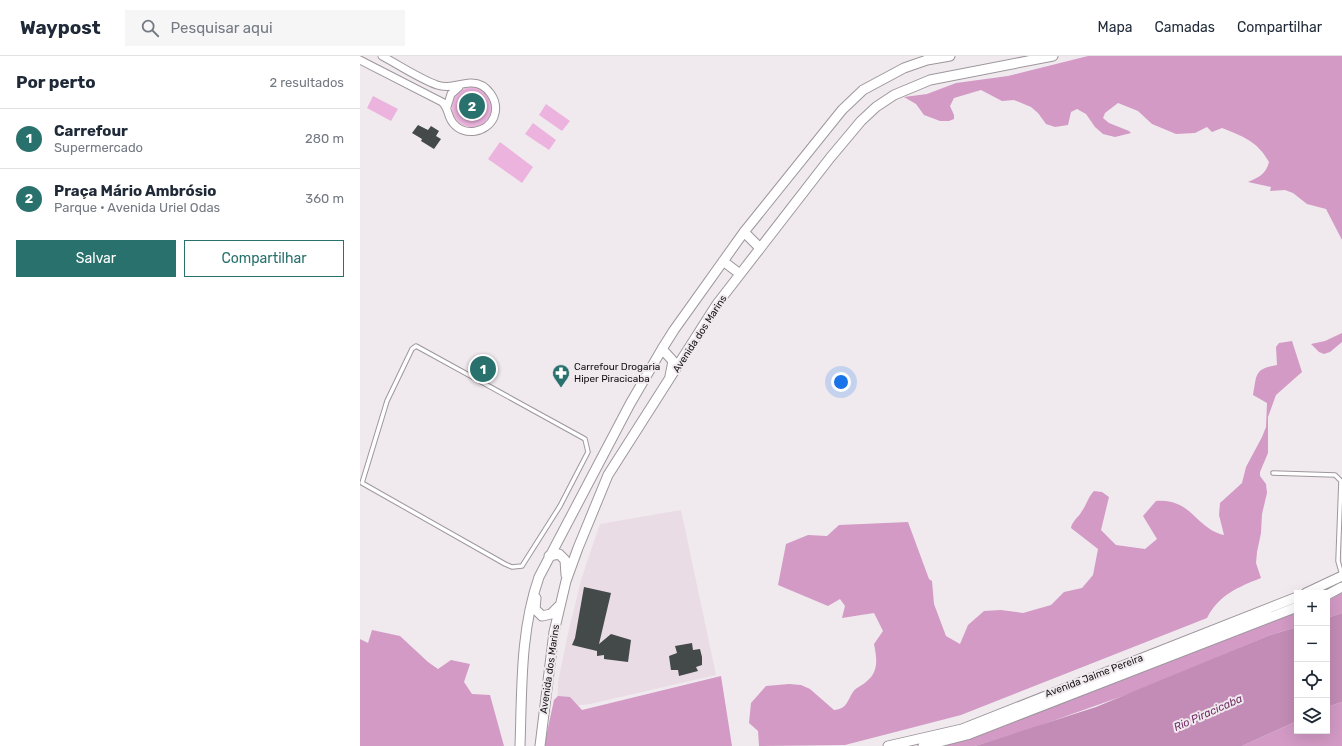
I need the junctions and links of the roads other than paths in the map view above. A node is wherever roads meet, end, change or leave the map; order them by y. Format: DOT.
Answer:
graph roads {
  1 [pos="382,56"];
  2 [pos="950,56"];
  3 [pos="1053,56"];
  4 [pos="360,60"];
  5 [pos="461,86"];
  6 [pos="447,107"];
  7 [pos="744,232"];
  8 [pos="760,248"];
  9 [pos="723,261"];
  10 [pos="740,274"];
  11 [pos="662,349"];
  12 [pos="666,386"];
  13 [pos="1273,473"];
  14 [pos="362,483"];
  15 [pos="549,556"];
  16 [pos="1342,576"];
  17 [pos="538,577"];
  18 [pos="566,581"];
  19 [pos="1342,587"];
  20 [pos="1312,590"];
  21 [pos="1330,594"];
  22 [pos="1294,598"];
  23 [pos="560,605"];
  24 [pos="1294,608"];
  25 [pos="520,746"];
  26 [pos="540,746"];
  27 [pos="888,746"];
  28 [pos="923,746"];
  1 -- 5 [label="street"];
  2 -- 7 [label="street"];
  3 -- 8 [label="street, Avenida dos Marins"];
  4 -- 6 [label="street"];
  5 -- 6 [label="street"];
  5 -- 6 [label="street"];
  7 -- 8 [label="street"];
  7 -- 9 [label="street"];
  8 -- 10 [label="street, Avenida dos Marins"];
  9 -- 10 [label="street"];
  9 -- 11 [label="street"];
  10 -- 12 [label="street, Avenida dos Marins"];
  11 -- 12 [label="street"];
  11 -- 15 [label="street"];
  12 -- 18 [label="street, Avenida dos Marins"];
  13 -- 16 [label="lane"];
  14 -- 14 [label="lane"];
  15 -- 17 [label="street"];
  15 -- 18 [label="street"];
  16 -- 20 [label="street"];
  17 -- 23 [label="street"];
  17 -- 25 [label="street"];
  18 -- 23 [label="street, Avenida dos Marins"];
  19 -- 21 [label="street"];
  22 -- 27 [label="street, Avenida Jaime Pereira"];
  23 -- 26 [label="street, Avenida dos Marins"];
  24 -- 28 [label="street, Avenida Jaime Pereira"];
}
